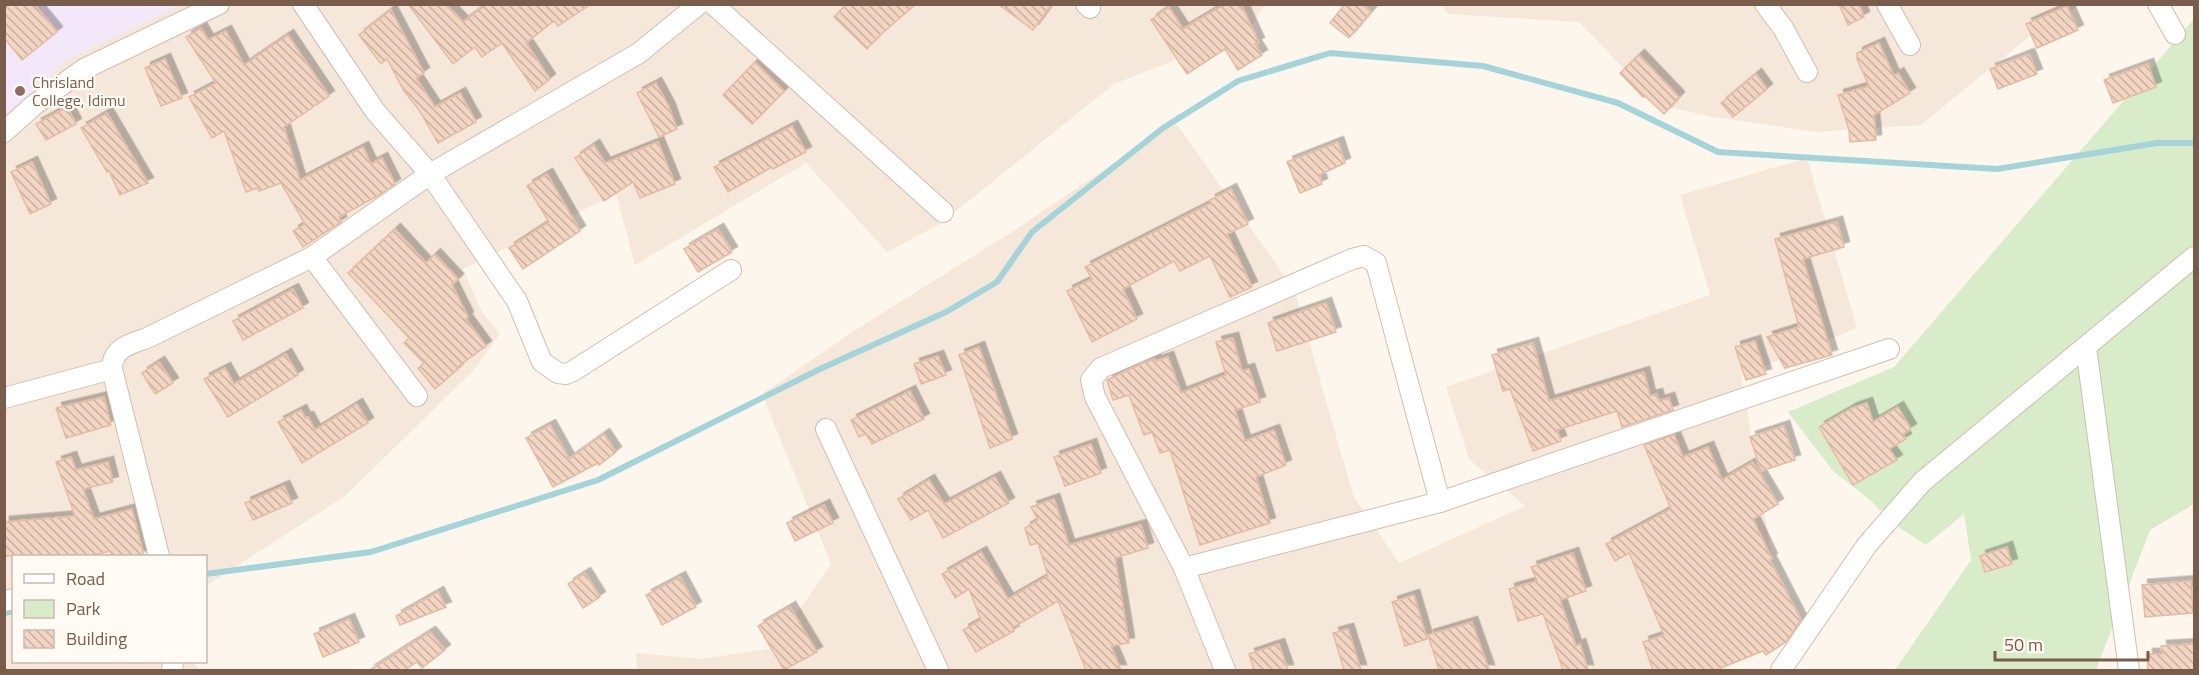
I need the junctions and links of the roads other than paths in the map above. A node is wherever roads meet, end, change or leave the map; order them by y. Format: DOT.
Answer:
graph roads {
  1 [pos="219,4"];
  2 [pos="303,4"];
  3 [pos="699,4"];
  4 [pos="712,4"];
  5 [pos="1765,4"];
  6 [pos="1887,4"];
  7 [pos="2158,4"];
  8 [pos="2175,34"];
  9 [pos="1910,45"];
  10 [pos="1807,72"];
  11 [pos="4,132"];
  12 [pos="430,174"];
  13 [pos="943,212"];
  14 [pos="2194,257"];
  15 [pos="312,258"];
  16 [pos="731,270"];
  17 [pos="2086,347"];
  18 [pos="1889,349"];
  19 [pos="112,369"];
  20 [pos="417,396"];
  21 [pos="4,398"];
  22 [pos="826,429"];
  23 [pos="1440,502"];
  24 [pos="159,555"];
  25 [pos="1184,568"];
  26 [pos="938,670"];
  27 [pos="1225,670"];
  28 [pos="1781,670"];
  29 [pos="2129,670"];
  1 -- 11 [label="street"];
  2 -- 12 [label="street"];
  3 -- 12 [label="street"];
  4 -- 13 [label="street"];
  5 -- 10 [label="street"];
  6 -- 9 [label="street"];
  7 -- 8 [label="street"];
  12 -- 15 [label="street"];
  12 -- 16 [label="street"];
  14 -- 17 [label="street"];
  15 -- 19 [label="street"];
  15 -- 20 [label="street"];
  17 -- 28 [label="street"];
  17 -- 29 [label="street"];
  18 -- 23 [label="street"];
  19 -- 21 [label="street"];
  19 -- 24 [label="street"];
  22 -- 26 [label="street"];
  23 -- 25 [label="street"];
  23 -- 25 [label="street"];
  25 -- 27 [label="street"];
}
